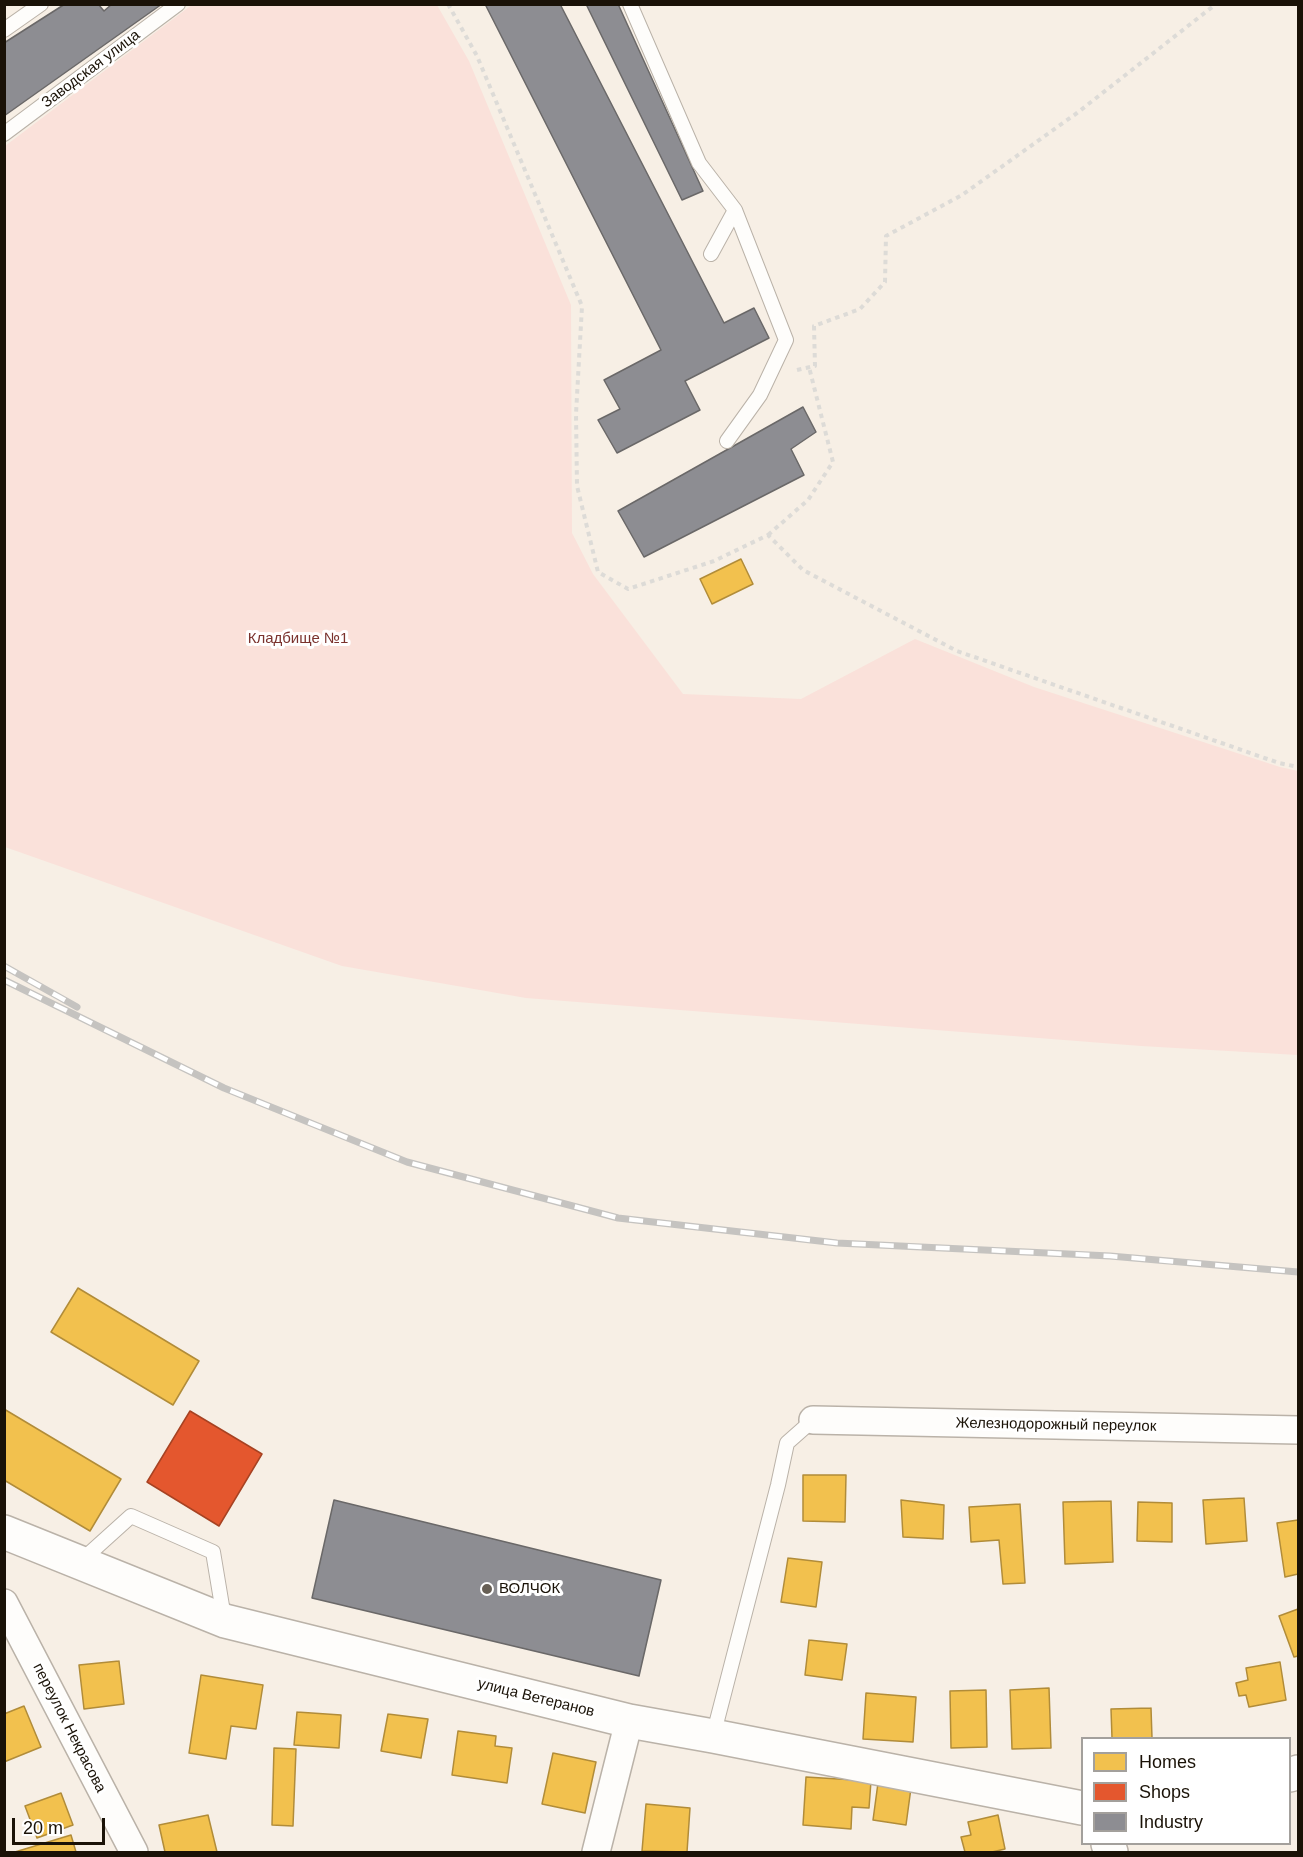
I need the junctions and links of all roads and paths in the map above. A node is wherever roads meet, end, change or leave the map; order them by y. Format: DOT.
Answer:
graph roads {
  1 [pos="41,4"];
  2 [pos="178,4"];
  3 [pos="448,4"];
  4 [pos="630,4"];
  5 [pos="1216,4"];
  6 [pos="4,30"];
  7 [pos="4,134"];
  8 [pos="735,210"];
  9 [pos="711,254"];
  10 [pos="809,367"];
  11 [pos="768,379"];
  12 [pos="727,441"];
  13 [pos="768,535"];
  14 [pos="1299,767"];
  15 [pos="813,1420"];
  16 [pos="1299,1430"];
  17 [pos="4,1532"];
  18 [pos="80,1562"];
  19 [pos="4,1603"];
  20 [pos="225,1621"];
  21 [pos="629,1721"];
  22 [pos="713,1736"];
  23 [pos="1081,1808"];
  24 [pos="134,1852"];
  25 [pos="596,1852"];
  1 -- 6 [label="lane"];
  2 -- 7 [label="lane, Заводская улица"];
  3 -- 13 [label="path"];
  4 -- 8 [label="lane"];
  5 -- 10 [label="path"];
  8 -- 9 [label="lane"];
  8 -- 11 [label="lane"];
  10 -- 11 [label="path"];
  10 -- 13 [label="path"];
  11 -- 12 [label="lane"];
  13 -- 14 [label="path"];
  15 -- 16 [label="street, Железнодорожный переулок"];
  15 -- 22 [label="lane"];
  17 -- 18 [label="street, улица Ветеранов"];
  18 -- 20 [label="street, улица Ветеранов"];
  18 -- 20 [label="lane"];
  19 -- 24 [label="street, переулок Некрасова"];
  20 -- 21 [label="street, улица Ветеранов"];
  21 -- 22 [label="street, улица Ветеранов"];
  21 -- 25 [label="street"];
  22 -- 23 [label="street, улица Ветеранов"];
}
